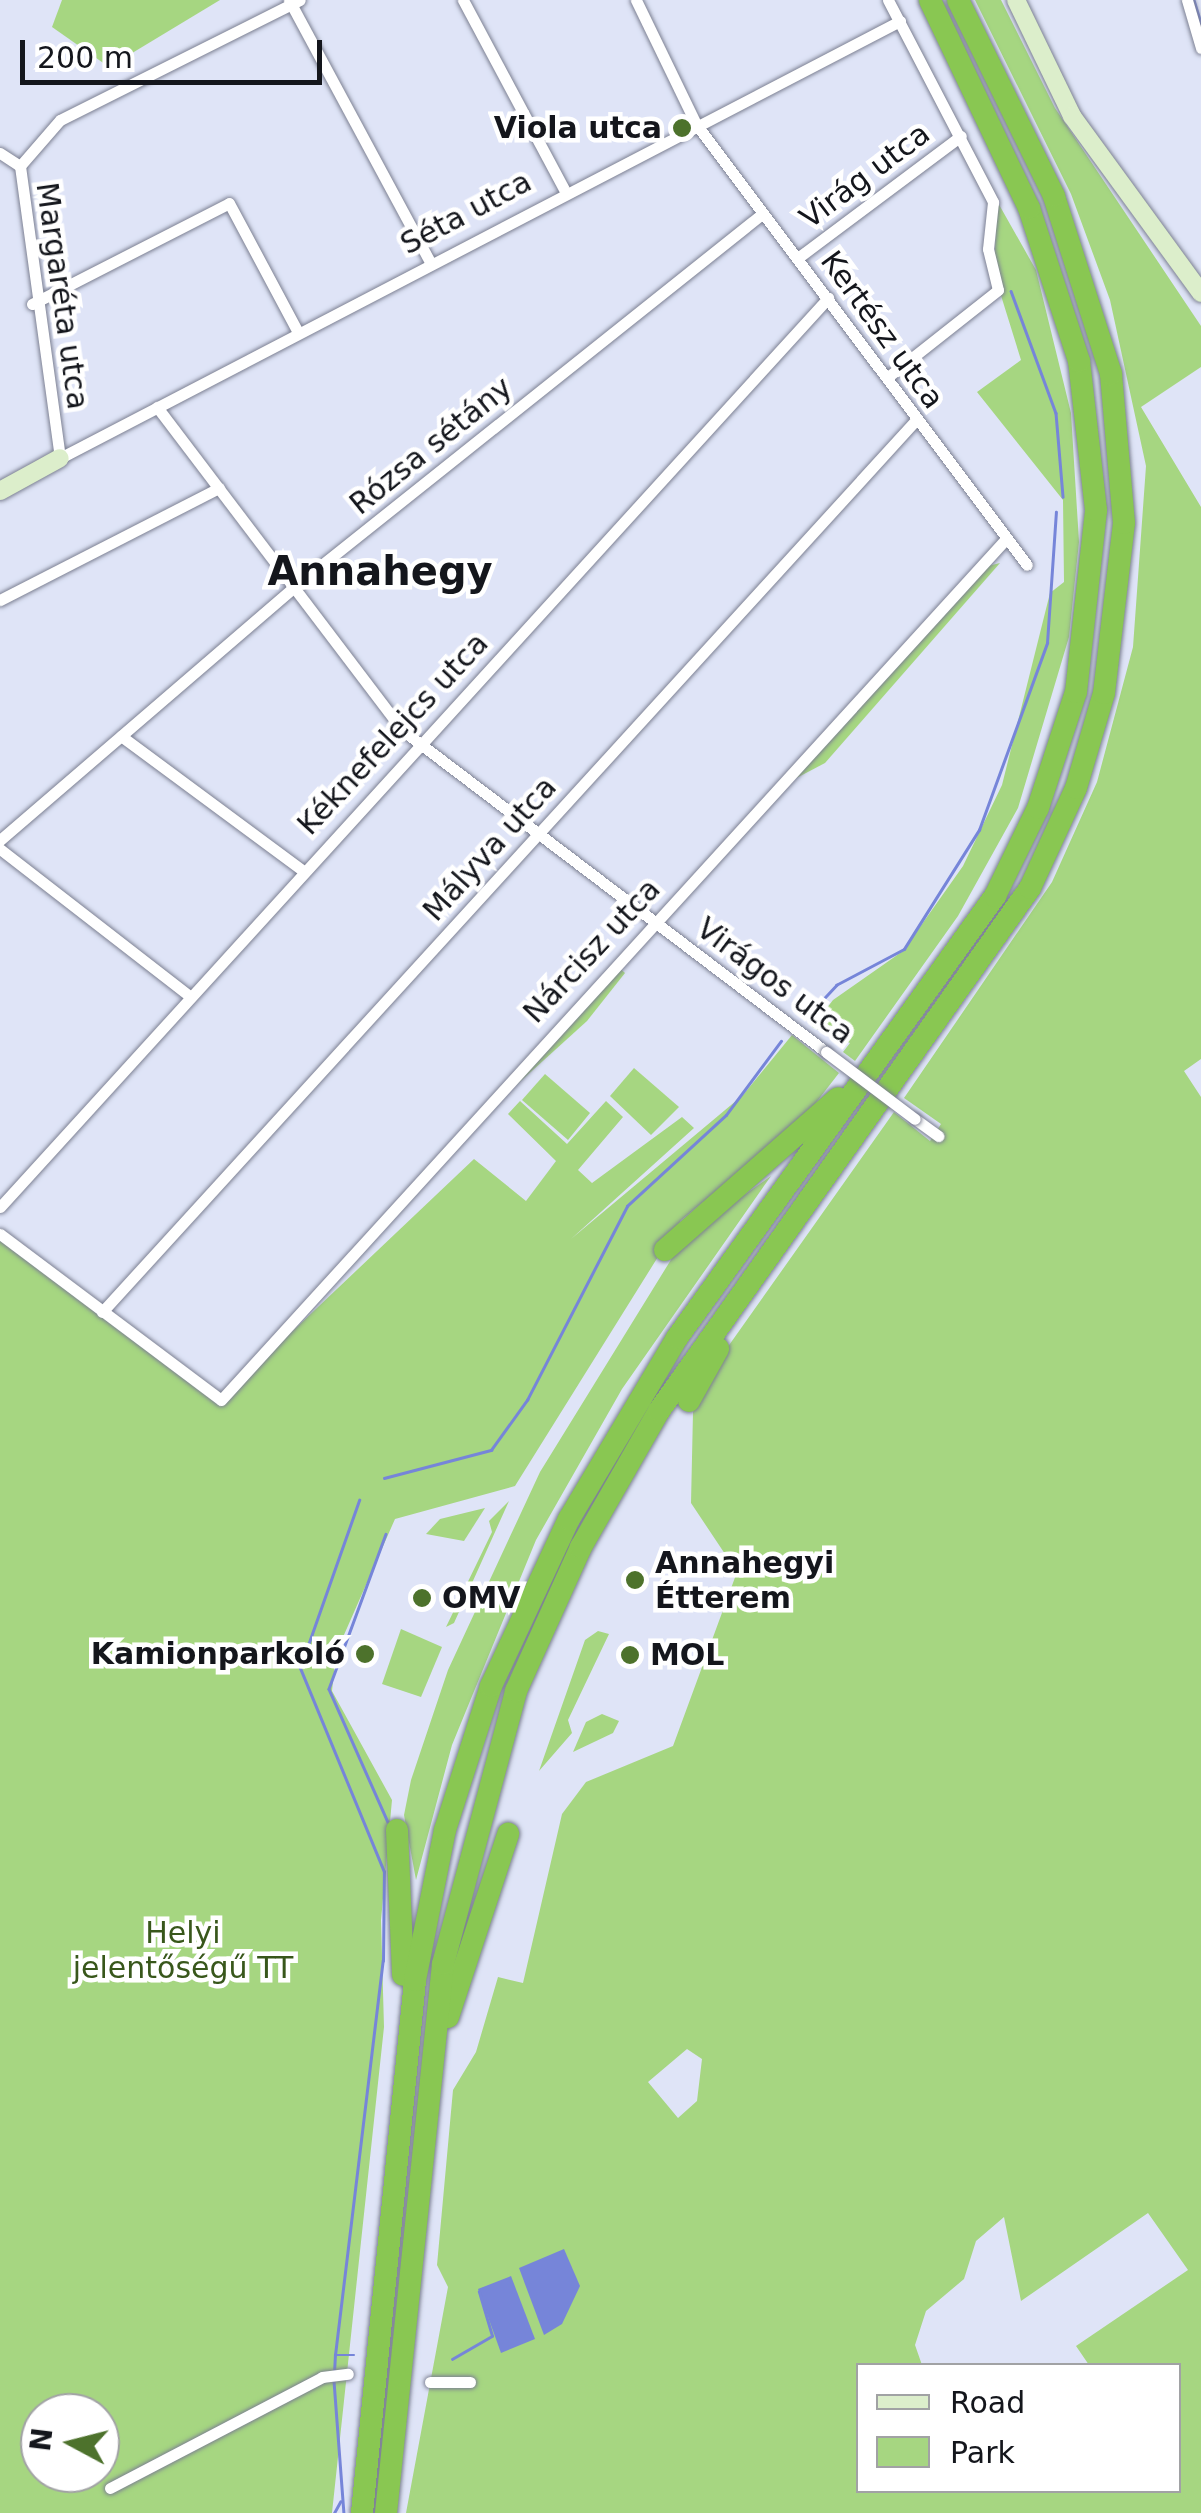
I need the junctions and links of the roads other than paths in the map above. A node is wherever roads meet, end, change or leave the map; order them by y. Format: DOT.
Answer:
graph roads {
  1 [pos="464,0"];
  2 [pos="636,0"];
  3 [pos="888,0"];
  4 [pos="930,0"];
  5 [pos="958,0"];
  6 [pos="1016,0"];
  7 [pos="1188,0"];
  8 [pos="294,1"];
  9 [pos="900,21"];
  10 [pos="1201,48"];
  11 [pos="696,124"];
  12 [pos="961,136"];
  13 [pos="0,153"];
  14 [pos="20,166"];
  15 [pos="564,190"];
  16 [pos="762,214"];
  17 [pos="799,257"];
  18 [pos="428,260"];
  19 [pos="1201,293"];
  20 [pos="828,298"];
  21 [pos="32,304"];
  22 [pos="298,332"];
  23 [pos="888,377"];
  24 [pos="157,407"];
  25 [pos="916,420"];
  26 [pos="60,458"];
  27 [pos="220,488"];
  28 [pos="0,491"];
  29 [pos="1005,540"];
  30 [pos="1026,565"];
  31 [pos="294,587"];
  32 [pos="0,600"];
  33 [pos="121,736"];
  34 [pos="417,743"];
  35 [pos="536,836"];
  36 [pos="0,840"];
  37 [pos="0,849"];
  38 [pos="302,870"];
  39 [pos="654,921"];
  40 [pos="187,994"];
  41 [pos="876,1068"];
  42 [pos="938,1136"];
  43 [pos="0,1207"];
  44 [pos="0,1234"];
  45 [pos="665,1250"];
  46 [pos="759,1266"];
  47 [pos="102,1312"];
  48 [pos="689,1401"];
  49 [pos="397,1830"];
  50 [pos="508,1834"];
  51 [pos="404,2058"];
  52 [pos="426,2098"];
  53 [pos="338,2374"];
  54 [pos="430,2382"];
  55 [pos="470,2382"];
  56 [pos="120,2483"];
  57 [pos="362,2513"];
  58 [pos="386,2513"];
  1 -- 15 [label="street"];
  2 -- 11 [label="street"];
  3 -- 9 [label="street"];
  4 -- 41 [label="highway"];
  5 -- 46 [label="highway"];
  6 -- 19 [label="street"];
  7 -- 10 [label="street"];
  8 -- 14 [label="street"];
  8 -- 18 [label="street"];
  9 -- 11 [label="street, Séta utca"];
  9 -- 12 [label="street"];
  11 -- 15 [label="street, Séta utca"];
  11 -- 16 [label="street, Kertész utca"];
  12 -- 17 [label="street, Virág utca"];
  12 -- 23 [label="street"];
  13 -- 14 [label="street, Margaréta utca"];
  14 -- 21 [label="street, Margaréta utca"];
  15 -- 18 [label="street, Séta utca"];
  16 -- 17 [label="street, Kertész utca"];
  16 -- 31 [label="street, Rózsa sétány"];
  17 -- 20 [label="street, Kertész utca"];
  18 -- 22 [label="street, Séta utca"];
  20 -- 23 [label="street, Kertész utca"];
  20 -- 34 [label="street, Kéknefelejcs utca"];
  21 -- 22 [label="street"];
  21 -- 26 [label="street, Margaréta utca"];
  22 -- 24 [label="street, Séta utca"];
  23 -- 25 [label="street, Kertész utca"];
  24 -- 26 [label="street, Séta utca"];
  24 -- 27 [label="street, Virágos utca"];
  25 -- 29 [label="street, Kertész utca"];
  25 -- 35 [label="street, Mályva utca"];
  26 -- 28 [label="street"];
  27 -- 31 [label="street, Virágos utca"];
  27 -- 32 [label="street"];
  29 -- 30 [label="street, Kertész utca"];
  29 -- 39 [label="street, Nárcisz utca"];
  31 -- 33 [label="street, Rózsa sétány"];
  31 -- 34 [label="street, Virágos utca"];
  33 -- 36 [label="street, Rózsa sétány"];
  33 -- 38 [label="street"];
  34 -- 35 [label="street, Virágos utca"];
  34 -- 38 [label="street, Kéknefelejcs utca"];
  35 -- 39 [label="street, Virágos utca"];
  35 -- 47 [label="street, Mályva utca"];
  37 -- 40 [label="street"];
  38 -- 40 [label="street, Kéknefelejcs utca"];
  39 -- 42 [label="street, Virágos utca, bridge"];
  39 -- 47 [label="street, Nárcisz utca"];
  40 -- 43 [label="street, Kéknefelejcs utca"];
  41 -- 45 [label="highway"];
  41 -- 51 [label="highway"];
  44 -- 47 [label="street"];
  46 -- 48 [label="highway"];
  46 -- 52 [label="highway"];
  49 -- 51 [label="highway"];
  50 -- 52 [label="highway"];
  51 -- 57 [label="highway"];
  52 -- 58 [label="highway"];
  53 -- 56 [label="street"];
  54 -- 55 [label="street"];
}
